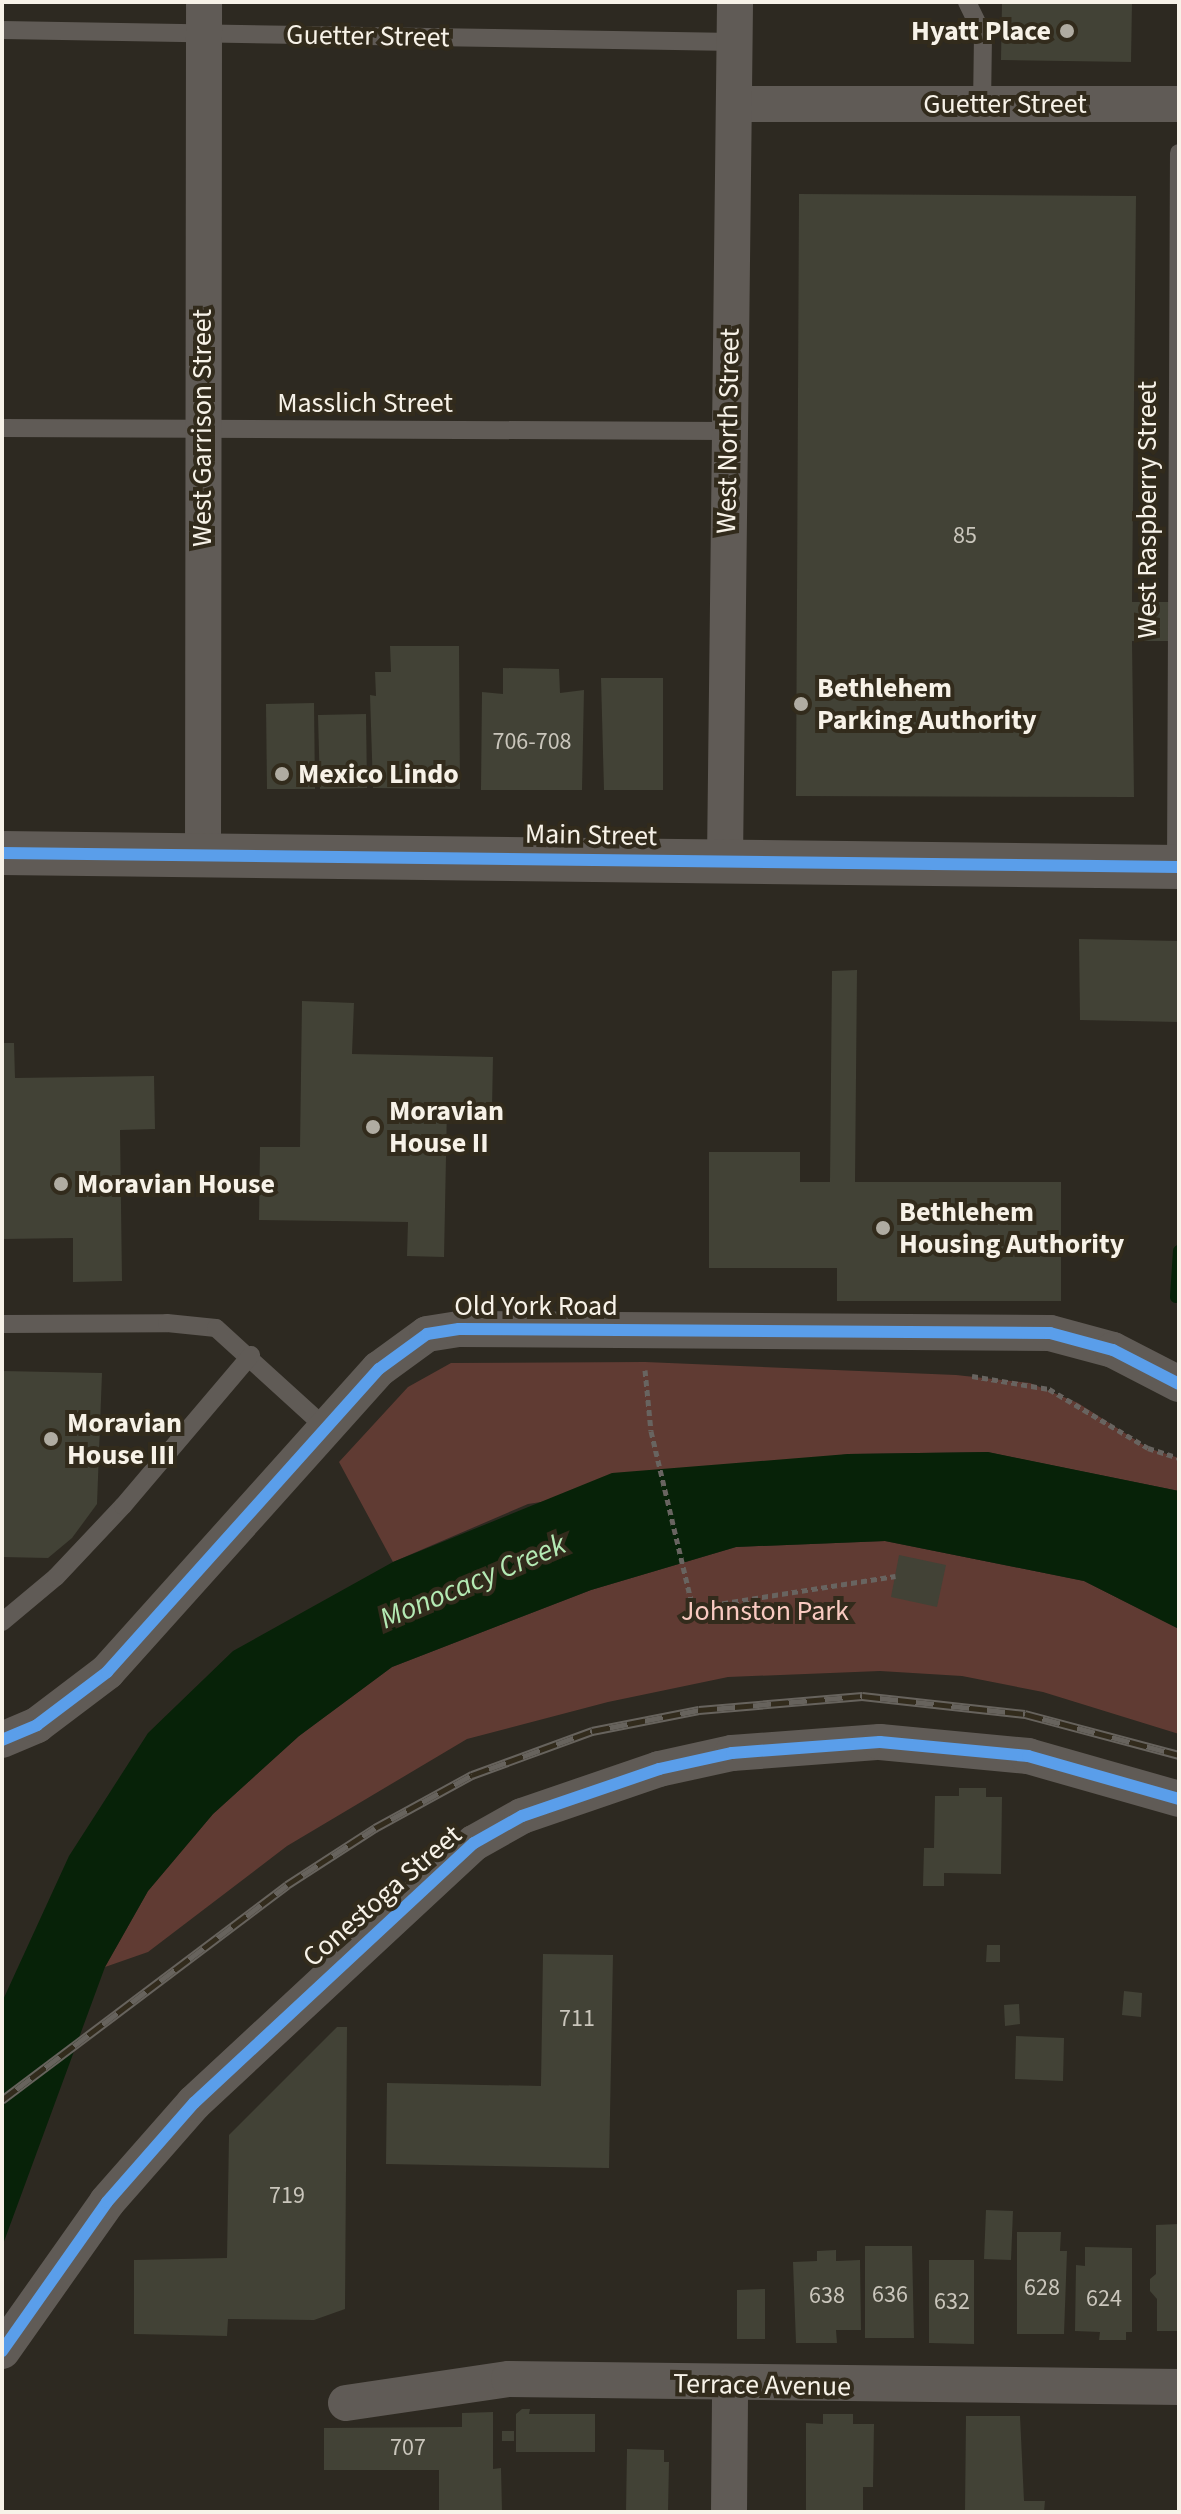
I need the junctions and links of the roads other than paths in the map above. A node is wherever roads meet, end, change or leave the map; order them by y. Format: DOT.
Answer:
graph roads {
  1 [pos="735,2"];
  2 [pos="967,2"];
  3 [pos="204,18"];
  4 [pos="2,30"];
  5 [pos="735,42"];
  6 [pos="735,104"];
  7 [pos="982,104"];
  8 [pos="1179,104"];
  9 [pos="1179,153"];
  10 [pos="2,428"];
  11 [pos="202,431"];
  12 [pos="728,431"];
  13 [pos="2,853"];
  14 [pos="203,855"];
  15 [pos="725,860"];
  16 [pos="1177,867"];
  17 [pos="2,1324"];
  18 [pos="251,1355"];
  19 [pos="1179,1384"];
  20 [pos="326,1428"];
  21 [pos="2,1622"];
  22 [pos="2,1740"];
  23 [pos="1179,1799"];
  24 [pos="2,2351"];
  25 [pos="730,2385"];
  26 [pos="1179,2387"];
  27 [pos="346,2403"];
  28 [pos="729,2512"];
  1 -- 5 [label="street, West North Street"];
  2 -- 7 [label="lane"];
  3 -- 4 [label="lane, Guetter Street"];
  3 -- 5 [label="lane, Guetter Street"];
  3 -- 11 [label="street, West Garrison Street"];
  5 -- 6 [label="street, West North Street"];
  6 -- 7 [label="street, Guetter Street"];
  6 -- 12 [label="street, West North Street"];
  7 -- 8 [label="street, Guetter Street"];
  9 -- 16 [label="lane, West Raspberry Street"];
  10 -- 11 [label="lane, Masslich Street"];
  11 -- 12 [label="lane, Masslich Street"];
  11 -- 14 [label="street, West Garrison Street"];
  12 -- 15 [label="street, West North Street"];
  13 -- 14 [label="street, Main Street"];
  14 -- 15 [label="street, Main Street"];
  15 -- 16 [label="street, Main Street"];
  17 -- 18 [label="lane"];
  18 -- 20 [label="lane"];
  18 -- 21 [label="lane"];
  19 -- 20 [label="street, Old York Road"];
  20 -- 22 [label="street, Old York Road"];
  23 -- 24 [label="street, Conestoga Street"];
  25 -- 26 [label="street, Terrace Avenue"];
  25 -- 27 [label="street, Terrace Avenue"];
  25 -- 28 [label="street"];
}
